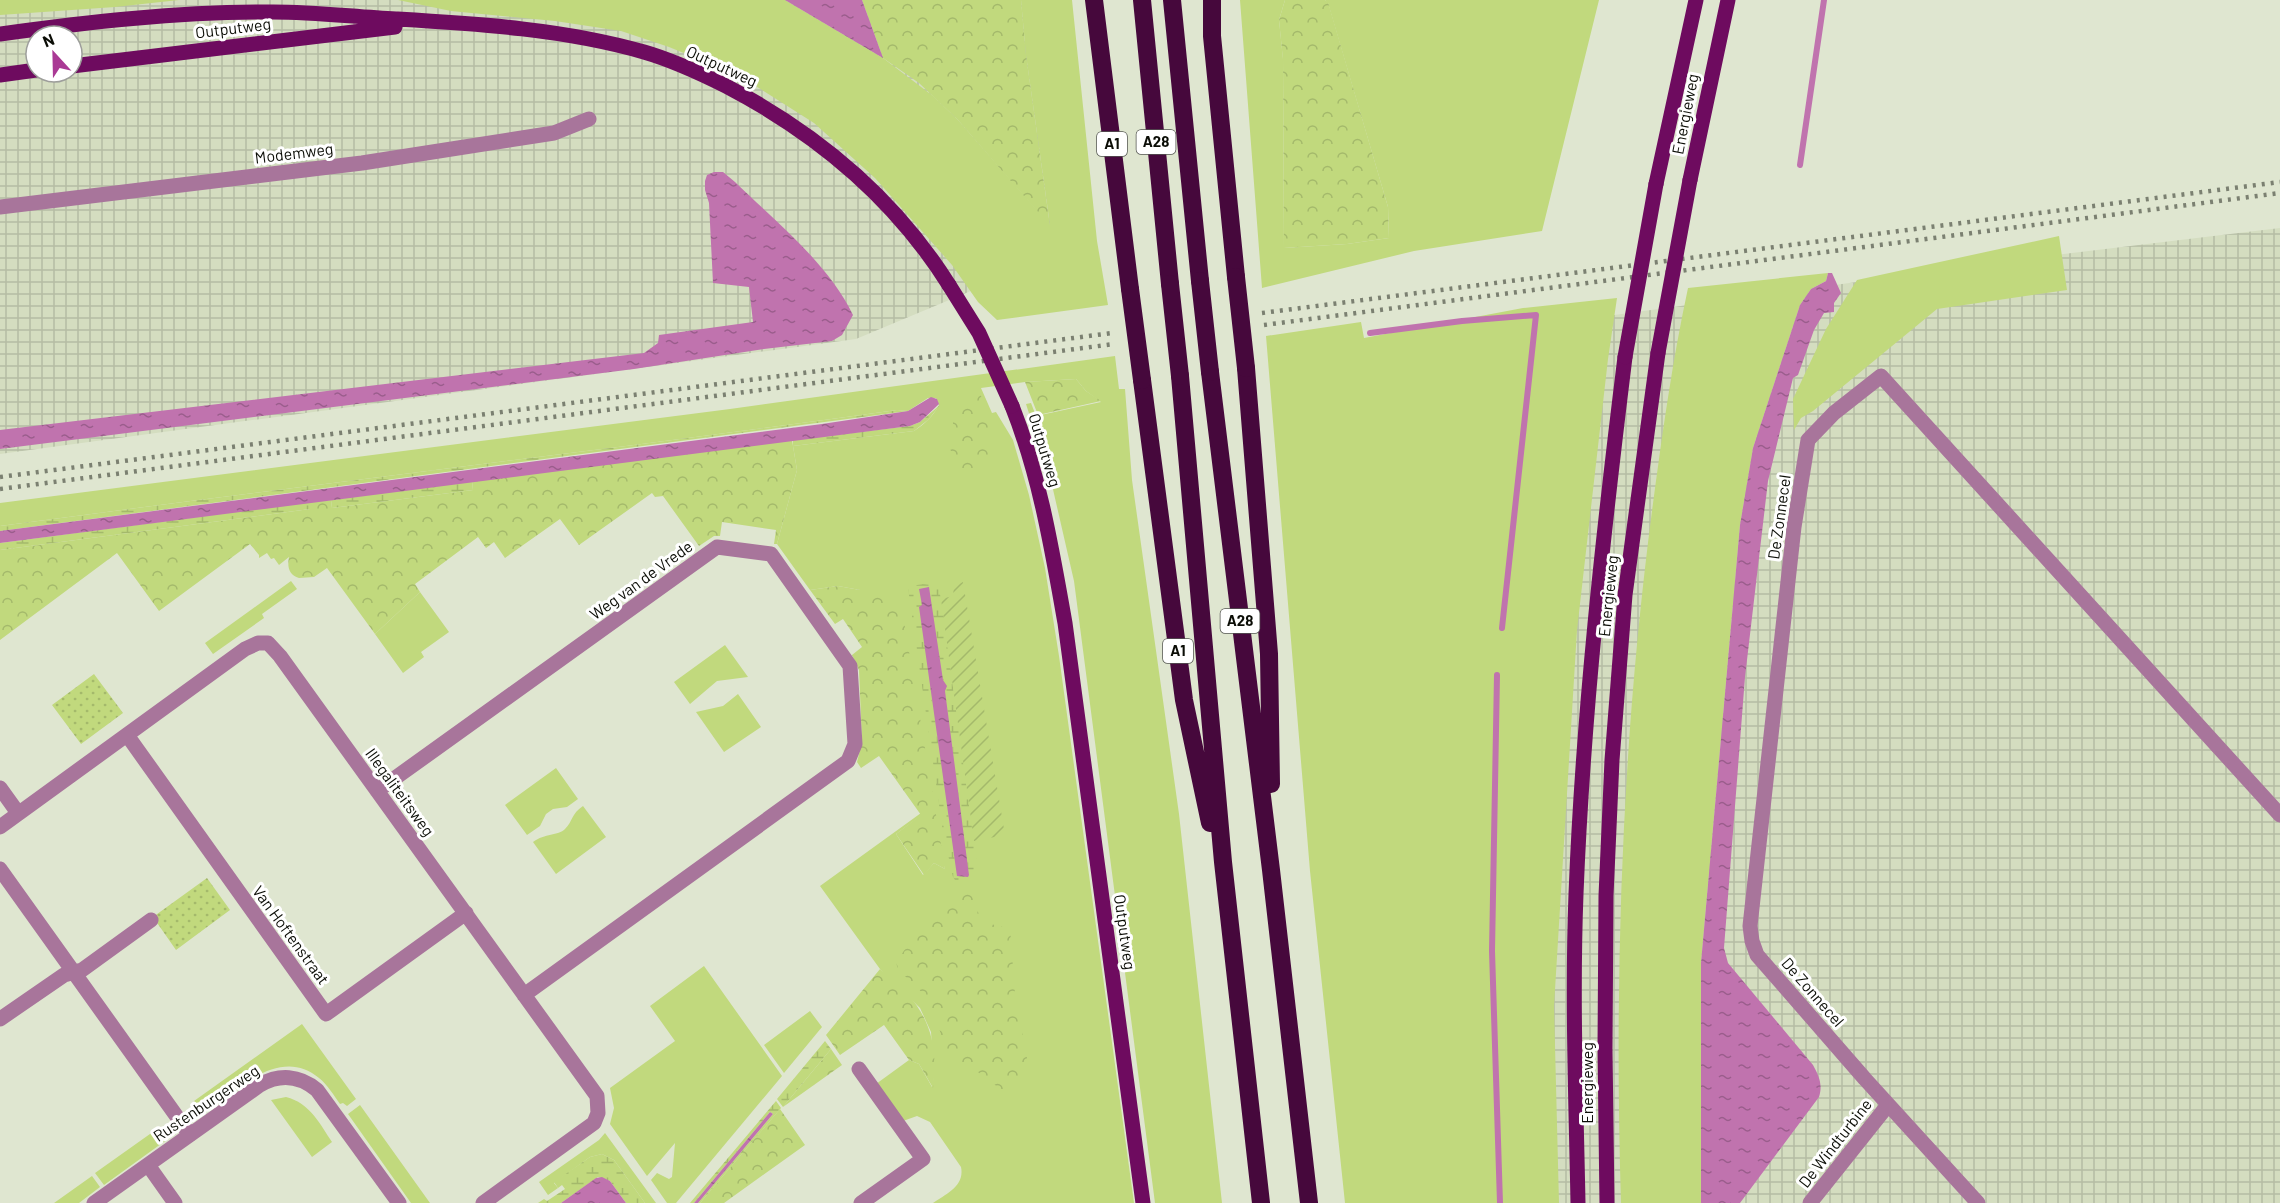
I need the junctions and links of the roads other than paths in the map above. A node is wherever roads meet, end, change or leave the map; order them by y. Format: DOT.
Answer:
graph roads {
  1 [pos="1094,0"];
  2 [pos="1142,0"];
  3 [pos="1172,0"];
  4 [pos="1212,0"];
  5 [pos="1696,0"];
  6 [pos="1728,0"];
  7 [pos="470,23"];
  8 [pos="0,34"];
  9 [pos="84,65"];
  10 [pos="24,72"];
  11 [pos="0,75"];
  12 [pos="589,119"];
  13 [pos="0,207"];
  14 [pos="127,735"];
  15 [pos="0,788"];
  16 [pos="377,791"];
  17 [pos="18,813"];
  18 [pos="2280,815"];
  19 [pos="0,827"];
  20 [pos="0,868"];
  21 [pos="1271,870"];
  22 [pos="466,913"];
  23 [pos="1230,919"];
  24 [pos="151,920"];
  25 [pos="74,972"];
  26 [pos="525,994"];
  27 [pos="0,1019"];
  28 [pos="859,1069"];
  29 [pos="1888,1105"];
  30 [pos="190,1135"];
  31 [pos="148,1165"];
  32 [pos="94,1203"];
  33 [pos="175,1203"];
  34 [pos="399,1203"];
  35 [pos="483,1203"];
  36 [pos="861,1203"];
  37 [pos="1143,1203"];
  38 [pos="1261,1203"];
  39 [pos="1309,1203"];
  40 [pos="1578,1203"];
  41 [pos="1607,1203"];
  42 [pos="1810,1203"];
  43 [pos="1978,1203"];
  1 -- 23 [label="highway, A1, bridge"];
  2 -- 23 [label="highway, A28, bridge"];
  3 -- 21 [label="highway, A28, bridge"];
  4 -- 21 [label="highway, A28, bridge"];
  5 -- 40 [label="main road, Energieweg, bridge"];
  6 -- 41 [label="main road, Energieweg, bridge"];
  7 -- 8 [label="main road, Outputweg"];
  7 -- 9 [label="main road, Outputweg"];
  7 -- 37 [label="main road, Outputweg, bridge"];
  10 -- 11 [label="main road"];
  12 -- 13 [label="street, Modemweg"];
  14 -- 16 [label="street, Illegaliteitsweg"];
  14 -- 17 [label="street, Illegaliteitsweg"];
  14 -- 22 [label="street, Van Hoftenstraat"];
  15 -- 17 [label="street"];
  16 -- 22 [label="street, Illegaliteitsweg"];
  16 -- 26 [label="street, Weg van de Vrede"];
  17 -- 19 [label="street, Illegaliteitsweg"];
  18 -- 29 [label="street, De Zonnecel"];
  20 -- 25 [label="street"];
  21 -- 39 [label="highway, A28"];
  22 -- 26 [label="street, Illegaliteitsweg"];
  23 -- 38 [label="highway, A28"];
  24 -- 25 [label="street"];
  25 -- 27 [label="street"];
  25 -- 30 [label="street"];
  26 -- 35 [label="street, Illegaliteitsweg"];
  28 -- 36 [label="street"];
  29 -- 42 [label="street, De Windturbine"];
  29 -- 43 [label="street, De Zonnecel"];
  30 -- 31 [label="street, Rustenburgerweg"];
  30 -- 34 [label="street, Rustenburgerweg"];
  31 -- 32 [label="street, Rustenburgerweg"];
  31 -- 33 [label="street"];
}
